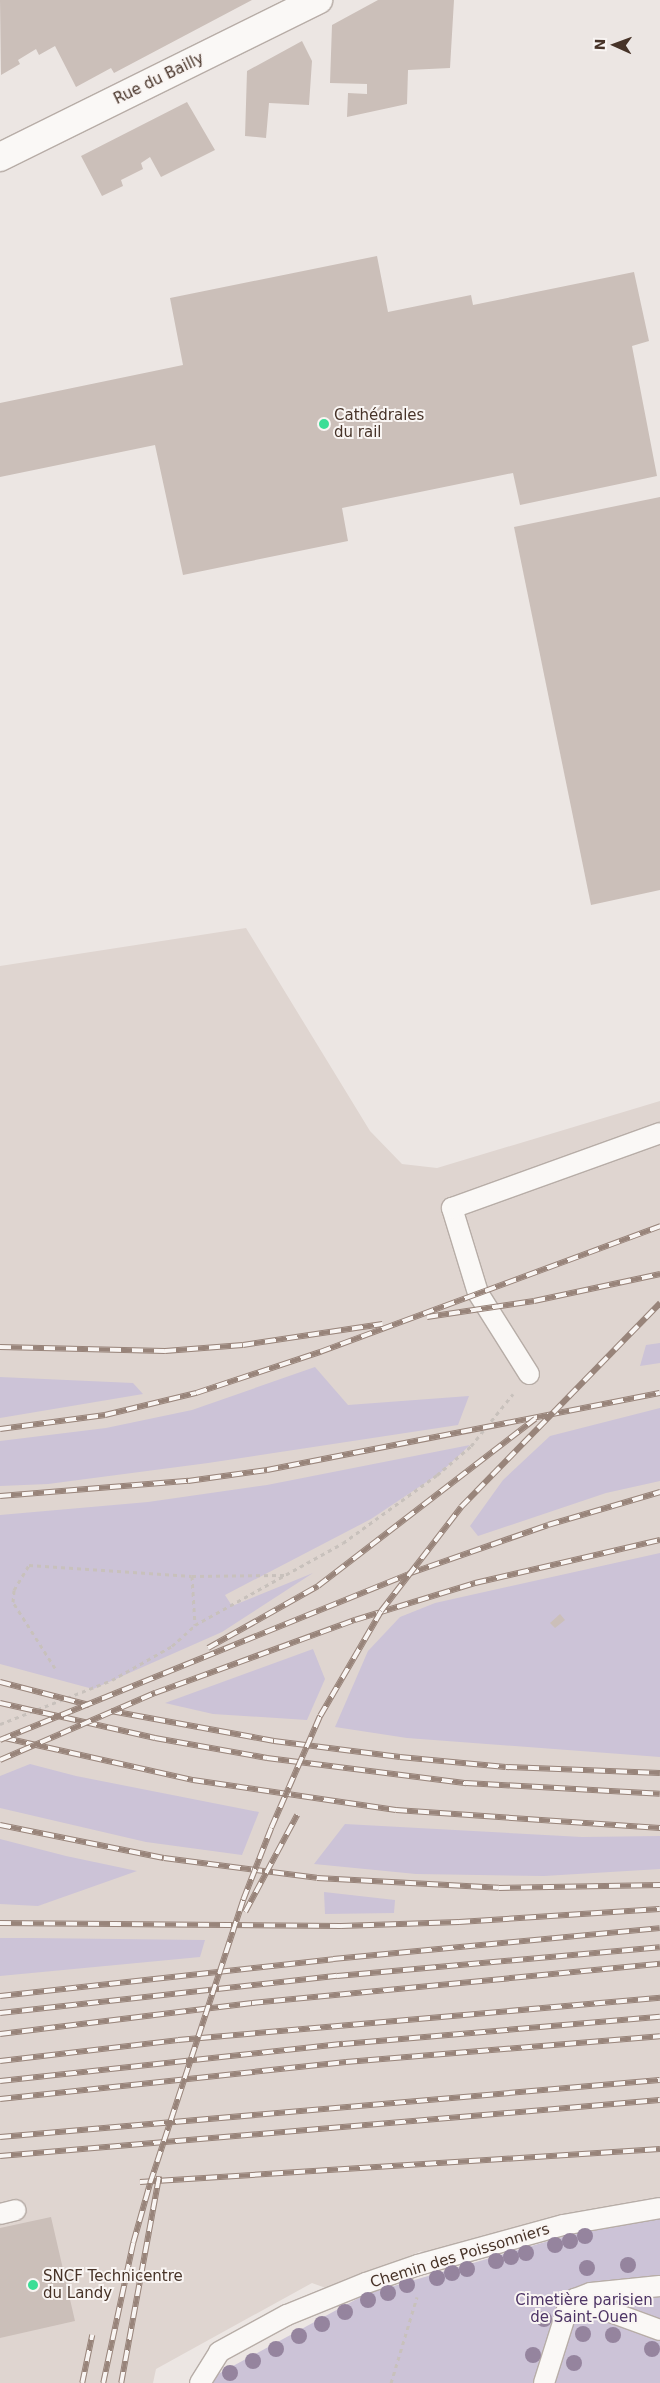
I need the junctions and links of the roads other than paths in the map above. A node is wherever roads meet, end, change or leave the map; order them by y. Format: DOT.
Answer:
graph roads {
  1 [pos="318,0"];
  2 [pos="0,157"];
  3 [pos="660,1133"];
  4 [pos="529,1374"];
  5 [pos="660,2208"];
  6 [pos="660,2286"];
  7 [pos="575,2299"];
  8 [pos="660,2330"];
  9 [pos="200,2383"];
  10 [pos="544,2383"];
  1 -- 2 [label="street, Rue du Bailly"];
  3 -- 4 [label="lane"];
  5 -- 9 [label="lane, Chemin des Poissonniers"];
  6 -- 7 [label="lane"];
  7 -- 8 [label="lane"];
  7 -- 10 [label="lane"];
}
